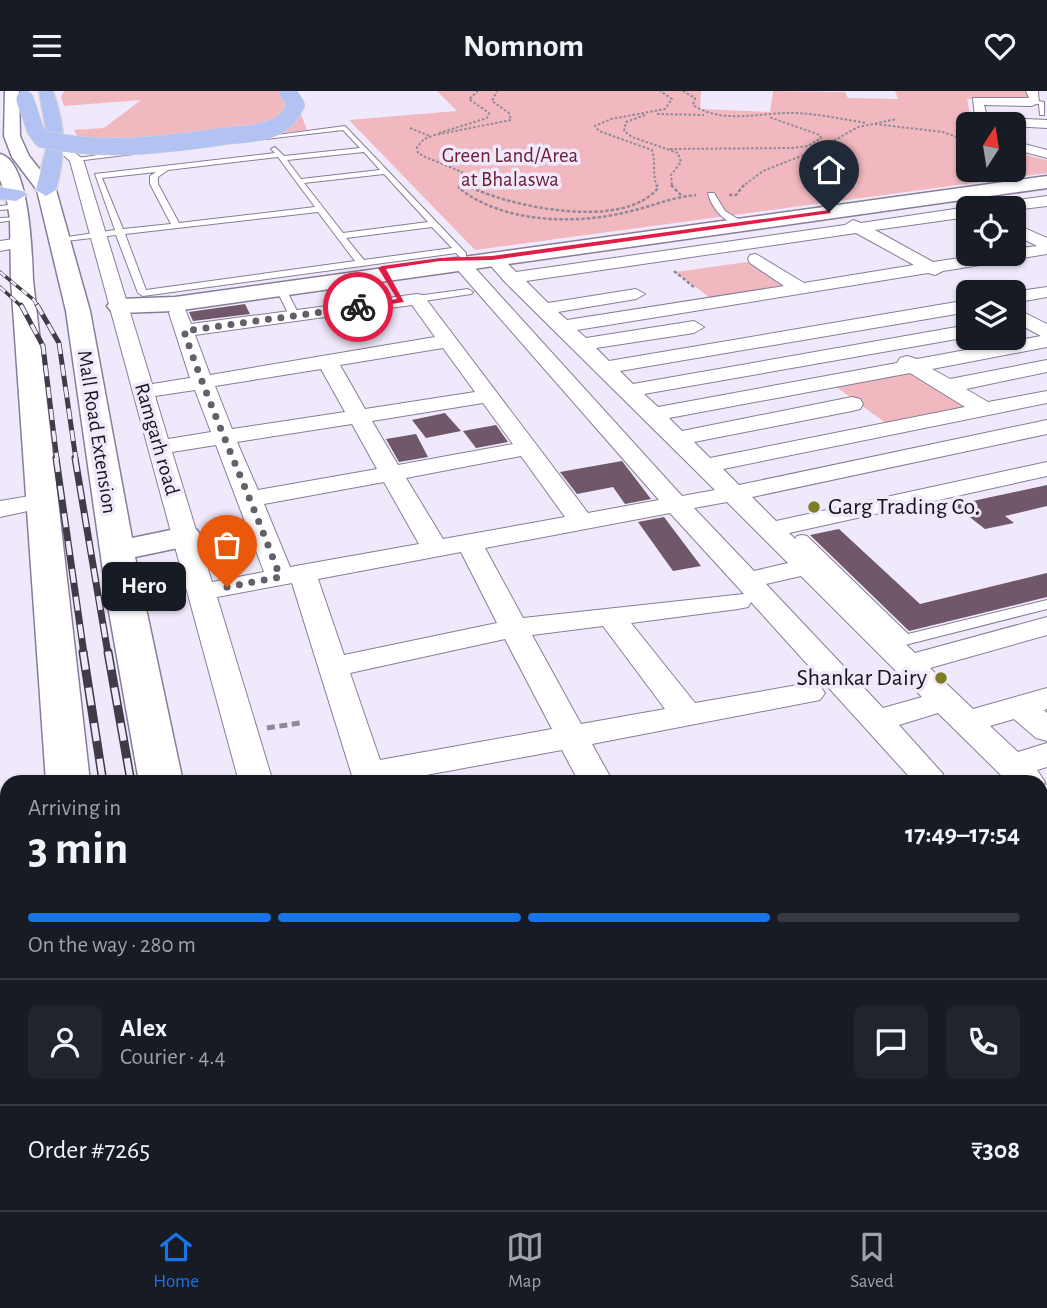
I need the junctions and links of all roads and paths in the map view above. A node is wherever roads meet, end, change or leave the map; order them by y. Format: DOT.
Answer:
graph roads {
  1 [pos="287,91"];
  2 [pos="478,91"];
  3 [pos="497,91"];
  4 [pos="660,91"];
  5 [pos="683,91"];
  6 [pos="18,94"];
  7 [pos="51,96"];
  8 [pos="1041,106"];
  9 [pos="981,112"];
  10 [pos="1021,112"];
  11 [pos="721,114"];
  12 [pos="765,116"];
  13 [pos="897,119"];
  14 [pos="868,123"];
  15 [pos="410,128"];
  16 [pos="435,135"];
  17 [pos="264,137"];
  18 [pos="430,137"];
  19 [pos="956,137"];
  20 [pos="1026,140"];
  21 [pos="1047,142"];
  22 [pos="1026,148"];
  23 [pos="670,149"];
  24 [pos="365,150"];
  25 [pos="67,151"];
  26 [pos="1047,154"];
  27 [pos="282,157"];
  28 [pos="0,159"];
  29 [pos="166,168"];
  30 [pos="386,171"];
  31 [pos="299,181"];
  32 [pos="459,181"];
  33 [pos="1047,182"];
  34 [pos="711,195"];
  35 [pos="682,196"];
  36 [pos="989,196"];
  37 [pos="1047,201"];
  38 [pos="956,203"];
  39 [pos="956,204"];
  40 [pos="1026,204"];
  41 [pos="321,209"];
  42 [pos="12,212"];
  43 [pos="829,212"];
  44 [pos="1047,215"];
  45 [pos="1026,222"];
  46 [pos="434,224"];
  47 [pos="177,226"];
  48 [pos="857,228"];
  49 [pos="956,230"];
  50 [pos="1026,233"];
  51 [pos="109,234"];
  52 [pos="341,236"];
  53 [pos="58,239"];
  54 [pos="747,242"];
  55 [pos="1047,247"];
  56 [pos="879,249"];
  57 [pos="928,249"];
  58 [pos="903,253"];
  59 [pos="469,258"];
  60 [pos="376,268"];
  61 [pos="931,268"];
  62 [pos="802,269"];
  63 [pos="776,273"];
  64 [pos="956,285"];
  65 [pos="281,289"];
  66 [pos="801,289"];
  67 [pos="929,289"];
  68 [pos="657,291"];
  69 [pos="956,291"];
  70 [pos="468,292"];
  71 [pos="1047,292"];
  72 [pos="527,293"];
  73 [pos="956,293"];
  74 [pos="1026,296"];
  75 [pos="409,300"];
  76 [pos="175,304"];
  77 [pos="119,306"];
  78 [pos="78,311"];
  79 [pos="294,315"];
  80 [pos="1047,317"];
  81 [pos="1026,318"];
  82 [pos="1026,322"];
  83 [pos="712,324"];
  84 [pos="848,326"];
  85 [pos="561,327"];
  86 [pos="184,331"];
  87 [pos="1047,331"];
  88 [pos="956,333"];
  89 [pos="449,341"];
  90 [pos="1029,341"];
  91 [pos="580,345"];
  92 [pos="879,346"];
  93 [pos="328,363"];
  94 [pos="915,366"];
  95 [pos="1047,366"];
  96 [pos="604,368"];
  97 [pos="201,382"];
  98 [pos="824,383"];
  99 [pos="947,386"];
  100 [pos="627,391"];
  101 [pos="144,392"];
  102 [pos="489,396"];
  103 [pos="1047,397"];
  104 [pos="852,404"];
  105 [pos="984,409"];
  106 [pos="651,415"];
  107 [pos="359,416"];
  108 [pos="895,427"];
  109 [pos="1047,427"];
  110 [pos="224,436"];
  111 [pos="676,439"];
  112 [pos="159,447"];
  113 [pos="528,448"];
  114 [pos="939,450"];
  115 [pos="916,455"];
  116 [pos="753,456"];
  117 [pos="704,466"];
  118 [pos="1047,469"];
  119 [pos="391,472"];
  120 [pos="983,483"];
  121 [pos="781,484"];
  122 [pos="957,489"];
  123 [pos="732,494"];
  124 [pos="251,499"];
  125 [pos="42,501"];
  126 [pos="676,504"];
  127 [pos="0,509"];
  128 [pos="582,522"];
  129 [pos="769,530"];
  130 [pos="185,537"];
  131 [pos="802,539"];
  132 [pos="469,543"];
  133 [pos="435,549"];
  134 [pos="117,551"];
  135 [pos="821,573"];
  136 [pos="291,575"];
  137 [pos="742,591"];
  138 [pos="201,592"];
  139 [pos="1047,604"];
  140 [pos="611,617"];
  141 [pos="1047,626"];
  142 [pos="515,628"];
  143 [pos="939,644"];
  144 [pos="907,665"];
  145 [pos="333,667"];
  146 [pos="809,693"];
  147 [pos="1033,702"];
  148 [pos="955,712"];
  149 [pos="686,714"];
  150 [pos="877,720"];
  151 [pos="1047,730"];
  152 [pos="572,736"];
  153 [pos="1047,755"];
  154 [pos="926,773"];
  155 [pos="1019,774"];
  156 [pos="67,775"];
  157 [pos="160,775"];
  158 [pos="254,775"];
  159 [pos="368,775"];
  160 [pos="384,775"];
  161 [pos="592,775"];
  1 -- 6 [label="highway, bridge"];
  2 -- 16 [label="path"];
  3 -- 16 [label="path"];
  4 -- 32 [label="path"];
  5 -- 11 [label="path"];
  6 -- 42 [label="main road, Mall Road Extension"];
  7 -- 25 [label="highway"];
  8 -- 9 [label="street"];
  8 -- 10 [label="street"];
  11 -- 12 [label="path"];
  11 -- 23 [label="path"];
  12 -- 14 [label="path"];
  12 -- 23 [label="path"];
  13 -- 14 [label="path"];
  14 -- 19 [label="path"];
  14 -- 34 [label="path"];
  15 -- 18 [label="path"];
  16 -- 18 [label="path"];
  17 -- 24 [label="lane"];
  17 -- 25 [label="lane"];
  17 -- 27 [label="lane"];
  18 -- 32 [label="path"];
  20 -- 21 [label="street"];
  22 -- 26 [label="street"];
  23 -- 35 [label="path"];
  24 -- 27 [label="lane"];
  24 -- 30 [label="lane"];
  25 -- 42 [label="highway"];
  25 -- 51 [label="street, Ramgarh road"];
  27 -- 29 [label="lane"];
  27 -- 31 [label="lane"];
  28 -- 42 [label="main road, Mall Road Extension"];
  29 -- 47 [label="lane"];
  29 -- 51 [label="lane"];
  30 -- 31 [label="lane"];
  30 -- 46 [label="lane"];
  31 -- 41 [label="lane"];
  32 -- 35 [label="path"];
  33 -- 36 [label="main road"];
  34 -- 35 [label="path"];
  34 -- 54 [label="lane"];
  37 -- 40 [label="street"];
  38 -- 43 [label="main road"];
  39 -- 48 [label="street"];
  41 -- 47 [label="lane"];
  41 -- 52 [label="lane"];
  42 -- 53 [label="main road, Mall Road Extension"];
  42 -- 125 [label="main road, Mall Road Extension"];
  43 -- 48 [label="street"];
  43 -- 54 [label="main road"];
  44 -- 45 [label="street"];
  46 -- 52 [label="lane"];
  46 -- 59 [label="lane"];
  47 -- 51 [label="lane"];
  48 -- 54 [label="street"];
  48 -- 56 [label="street"];
  49 -- 56 [label="street"];
  50 -- 55 [label="street"];
  51 -- 53 [label="lane"];
  51 -- 60 [label="lane"];
  51 -- 77 [label="street, Ramgarh road"];
  52 -- 60 [label="lane"];
  53 -- 78 [label="main road, Mall Road Extension"];
  54 -- 56 [label="street"];
  54 -- 59 [label="main road"];
  54 -- 63 [label="street"];
  54 -- 72 [label="street"];
  55 -- 61 [label="street"];
  56 -- 58 [label="street"];
  57 -- 58 [label="street"];
  58 -- 61 [label="street"];
  59 -- 60 [label="main road"];
  59 -- 72 [label="street"];
  59 -- 126 [label="street"];
  60 -- 65 [label="main road"];
  60 -- 75 [label="street"];
  60 -- 77 [label="main road"];
  61 -- 64 [label="street"];
  61 -- 66 [label="street"];
  62 -- 63 [label="street"];
  63 -- 66 [label="street"];
  65 -- 76 [label="main road"];
  65 -- 79 [label="lane"];
  66 -- 85 [label="street"];
  67 -- 69 [label="street"];
  68 -- 72 [label="street"];
  70 -- 75 [label="lane"];
  71 -- 74 [label="street"];
  72 -- 85 [label="street"];
  73 -- 84 [label="street"];
  75 -- 79 [label="street"];
  75 -- 89 [label="street"];
  76 -- 77 [label="main road"];
  76 -- 86 [label="street"];
  77 -- 78 [label="main road"];
  77 -- 101 [label="street, Ramgarh road"];
  78 -- 134 [label="main road, Mall Road Extension"];
  79 -- 86 [label="street"];
  80 -- 81 [label="street"];
  82 -- 87 [label="street"];
  83 -- 91 [label="street"];
  84 -- 92 [label="street"];
  84 -- 96 [label="street"];
  85 -- 91 [label="street"];
  86 -- 97 [label="street"];
  88 -- 92 [label="street"];
  89 -- 93 [label="street"];
  89 -- 102 [label="street"];
  90 -- 94 [label="street"];
  91 -- 96 [label="street"];
  92 -- 94 [label="street"];
  92 -- 100 [label="street"];
  93 -- 97 [label="street"];
  93 -- 107 [label="street"];
  94 -- 98 [label="street"];
  94 -- 99 [label="street"];
  95 -- 99 [label="street"];
  96 -- 100 [label="street"];
  97 -- 101 [label="street"];
  97 -- 110 [label="street"];
  98 -- 104 [label="street"];
  98 -- 106 [label="street"];
  99 -- 105 [label="street"];
  100 -- 106 [label="street"];
  101 -- 112 [label="street, Ramgarh road"];
  102 -- 107 [label="street"];
  102 -- 113 [label="street"];
  103 -- 105 [label="street"];
  104 -- 108 [label="street"];
  104 -- 111 [label="street"];
  105 -- 108 [label="street"];
  106 -- 111 [label="street"];
  107 -- 110 [label="street"];
  107 -- 119 [label="street"];
  108 -- 114 [label="street"];
  108 -- 115 [label="street"];
  108 -- 116 [label="street"];
  109 -- 114 [label="street"];
  110 -- 112 [label="street"];
  110 -- 124 [label="street"];
  111 -- 117 [label="street"];
  112 -- 130 [label="street, Ramgarh road"];
  113 -- 119 [label="street"];
  113 -- 128 [label="street"];
  114 -- 115 [label="street"];
  114 -- 120 [label="street"];
  115 -- 121 [label="street"];
  115 -- 122 [label="street"];
  116 -- 117 [label="street"];
  116 -- 121 [label="street"];
  117 -- 123 [label="street"];
  118 -- 120 [label="street"];
  119 -- 124 [label="street"];
  119 -- 133 [label="street"];
  120 -- 122 [label="street"];
  121 -- 123 [label="street"];
  122 -- 129 [label="street"];
  123 -- 126 [label="street"];
  123 -- 129 [label="street"];
  124 -- 136 [label="street"];
  125 -- 127 [label="street"];
  125 -- 156 [label="main road, Mall Road Extension"];
  126 -- 128 [label="street"];
  126 -- 137 [label="street"];
  128 -- 132 [label="street"];
  129 -- 135 [label="street"];
  130 -- 134 [label="main road"];
  130 -- 138 [label="street, Ramgarh road"];
  131 -- 135 [label="lane"];
  132 -- 133 [label="street"];
  132 -- 142 [label="street"];
  133 -- 136 [label="street"];
  134 -- 157 [label="main road, Mall Road Extension"];
  135 -- 137 [label="street"];
  135 -- 143 [label="lane"];
  135 -- 144 [label="street"];
  136 -- 138 [label="street"];
  136 -- 145 [label="street"];
  137 -- 140 [label="street"];
  137 -- 150 [label="street"];
  138 -- 158 [label="street, Ramgarh road"];
  139 -- 143 [label="lane"];
  140 -- 142 [label="street"];
  140 -- 149 [label="street"];
  141 -- 143 [label="street"];
  142 -- 145 [label="street"];
  142 -- 152 [label="street"];
  143 -- 144 [label="street"];
  144 -- 148 [label="street"];
  145 -- 159 [label="street"];
  146 -- 149 [label="street"];
  147 -- 148 [label="street"];
  147 -- 151 [label="street"];
  148 -- 150 [label="street"];
  148 -- 155 [label="street"];
  149 -- 152 [label="street"];
  150 -- 154 [label="street"];
  152 -- 160 [label="street"];
  152 -- 161 [label="street"];
  153 -- 155 [label="street"];
}
